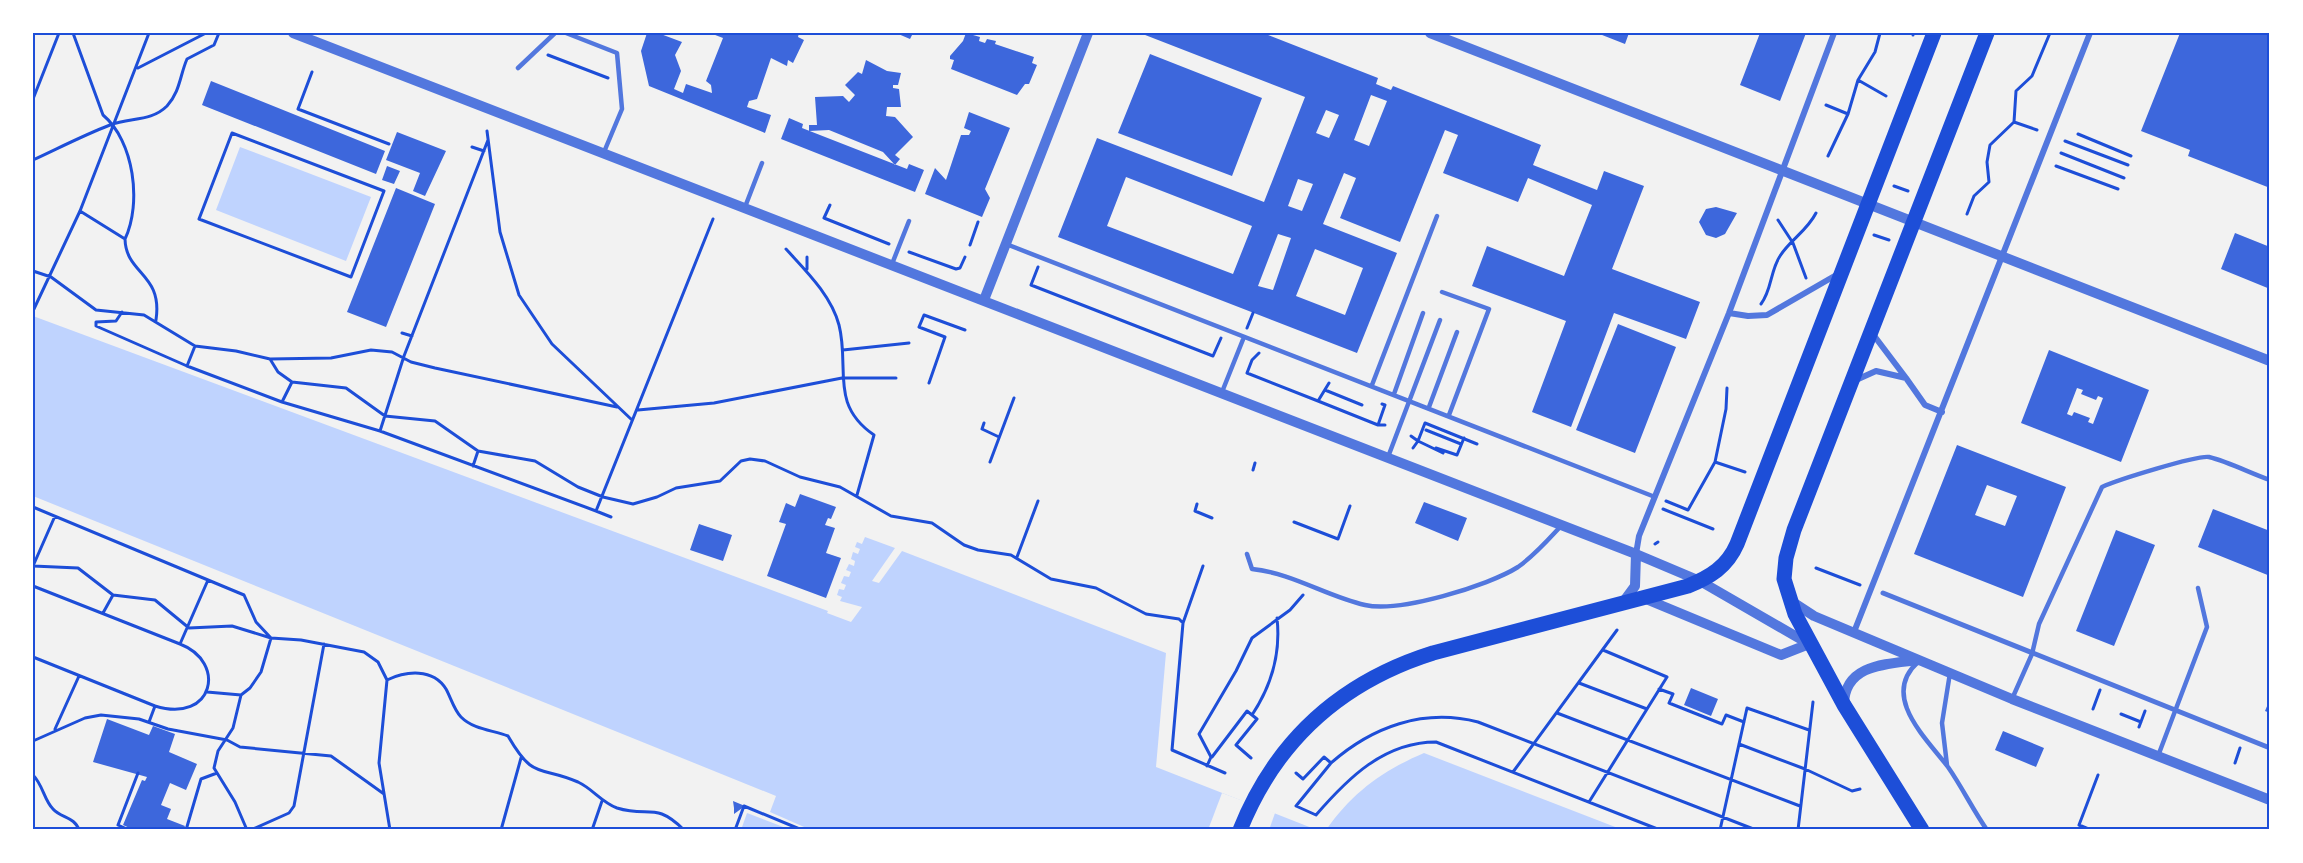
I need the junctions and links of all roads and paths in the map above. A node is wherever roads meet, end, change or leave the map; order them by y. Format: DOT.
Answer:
graph roads {
  1 [pos="59,33"];
  2 [pos="73,33"];
  3 [pos="149,33"];
  4 [pos="206,33"];
  5 [pos="219,33"];
  6 [pos="293,33"];
  7 [pos="555,33"];
  8 [pos="566,33"];
  9 [pos="1088,33"];
  10 [pos="1430,33"];
  11 [pos="1834,33"];
  12 [pos="1880,33"];
  13 [pos="1935,33"];
  14 [pos="1987,33"];
  15 [pos="2050,33"];
  16 [pos="2090,33"];
  17 [pos="319,38"];
  18 [pos="548,56"];
  19 [pos="518,68"];
  20 [pos="136,69"];
  21 [pos="312,72"];
  22 [pos="611,80"];
  23 [pos="1858,80"];
  24 [pos="1886,96"];
  25 [pos="33,99"];
  26 [pos="1826,105"];
  27 [pos="1848,114"];
  28 [pos="2014,122"];
  29 [pos="113,124"];
  30 [pos="2037,130"];
  31 [pos="487,131"];
  32 [pos="2078,134"];
  33 [pos="489,139"];
  34 [pos="2065,141"];
  35 [pos="388,144"];
  36 [pos="472,147"];
  37 [pos="484,151"];
  38 [pos="604,153"];
  39 [pos="2061,153"];
  40 [pos="1828,156"];
  41 [pos="2131,156"];
  42 [pos="33,160"];
  43 [pos="762,163"];
  44 [pos="2128,165"];
  45 [pos="2056,166"];
  46 [pos="1781,169"];
  47 [pos="2124,178"];
  48 [pos="1894,186"];
  49 [pos="2118,189"];
  50 [pos="1908,191"];
  51 [pos="1868,203"];
  52 [pos="830,205"];
  53 [pos="745,207"];
  54 [pos="81,211"];
  55 [pos="1816,213"];
  56 [pos="1967,214"];
  57 [pos="1437,216"];
  58 [pos="1777,218"];
  59 [pos="199,219"];
  60 [pos="713,219"];
  61 [pos="1914,220"];
  62 [pos="909,221"];
  63 [pos="978,222"];
  64 [pos="1874,235"];
  65 [pos="125,239"];
  66 [pos="1889,240"];
  67 [pos="1793,243"];
  68 [pos="1006,244"];
  69 [pos="890,245"];
  70 [pos="970,245"];
  71 [pos="786,249"];
  72 [pos="905,250"];
  73 [pos="807,257"];
  74 [pos="965,257"];
  75 [pos="2002,257"];
  76 [pos="892,264"];
  77 [pos="1038,265"];
  78 [pos="33,271"];
  79 [pos="807,271"];
  80 [pos="1841,272"];
  81 [pos="51,277"];
  82 [pos="1807,286"];
  83 [pos="1442,292"];
  84 [pos="984,300"];
  85 [pos="33,310"];
  86 [pos="122,312"];
  87 [pos="1423,313"];
  88 [pos="1729,313"];
  89 [pos="1756,316"];
  90 [pos="1440,320"];
  91 [pos="156,321"];
  92 [pos="965,330"];
  93 [pos="1457,332"];
  94 [pos="1871,332"];
  95 [pos="402,333"];
  96 [pos="412,336"];
  97 [pos="1222,336"];
  98 [pos="1244,337"];
  99 [pos="909,344"];
  100 [pos="195,346"];
  101 [pos="843,350"];
  102 [pos="1260,352"];
  103 [pos="404,356"];
  104 [pos="1213,356"];
  105 [pos="270,359"];
  106 [pos="1222,359"];
  107 [pos="2270,361"];
  108 [pos="187,366"];
  109 [pos="842,378"];
  110 [pos="896,378"];
  111 [pos="1906,378"];
  112 [pos="292,382"];
  113 [pos="929,383"];
  114 [pos="1851,384"];
  115 [pos="1372,385"];
  116 [pos="1338,386"];
  117 [pos="1727,388"];
  118 [pos="1325,390"];
  119 [pos="1222,392"];
  120 [pos="1394,394"];
  121 [pos="1014,398"];
  122 [pos="1410,400"];
  123 [pos="1318,401"];
  124 [pos="1376,401"];
  125 [pos="282,402"];
  126 [pos="1362,405"];
  127 [pos="617,407"];
  128 [pos="1429,407"];
  129 [pos="638,410"];
  130 [pos="1942,412"];
  131 [pos="1449,415"];
  132 [pos="385,416"];
  133 [pos="632,420"];
  134 [pos="984,423"];
  135 [pos="1377,425"];
  136 [pos="1385,425"];
  137 [pos="1426,430"];
  138 [pos="380,431"];
  139 [pos="1411,436"];
  140 [pos="1000,437"];
  141 [pos="1464,438"];
  142 [pos="1418,441"];
  143 [pos="1461,444"];
  144 [pos="1477,444"];
  145 [pos="1413,448"];
  146 [pos="1436,448"];
  147 [pos="478,451"];
  148 [pos="1443,453"];
  149 [pos="1388,457"];
  150 [pos="990,462"];
  151 [pos="1715,462"];
  152 [pos="1255,463"];
  153 [pos="473,466"];
  154 [pos="1252,470"];
  155 [pos="1745,472"];
  156 [pos="2270,480"];
  157 [pos="857,495"];
  158 [pos="603,497"];
  159 [pos="1655,497"];
  160 [pos="1038,501"];
  161 [pos="1666,501"];
  162 [pos="1197,504"];
  163 [pos="1350,506"];
  164 [pos="33,507"];
  165 [pos="1665,510"];
  166 [pos="596,512"];
  167 [pos="55,516"];
  168 [pos="611,517"];
  169 [pos="1212,518"];
  170 [pos="1294,522"];
  171 [pos="1562,525"];
  172 [pos="1713,529"];
  173 [pos="1247,554"];
  174 [pos="1636,554"];
  175 [pos="1017,557"];
  176 [pos="33,566"];
  177 [pos="1203,566"];
  178 [pos="1816,568"];
  179 [pos="208,580"];
  180 [pos="1700,581"];
  181 [pos="1858,584"];
  182 [pos="33,586"];
  183 [pos="1309,586"];
  184 [pos="2198,588"];
  185 [pos="1883,593"];
  186 [pos="113,595"];
  187 [pos="1641,597"];
  188 [pos="1789,599"];
  189 [pos="1624,601"];
  190 [pos="103,613"];
  191 [pos="1278,618"];
  192 [pos="1182,623"];
  193 [pos="189,628"];
  194 [pos="1617,630"];
  195 [pos="1854,632"];
  196 [pos="271,638"];
  197 [pos="180,644"];
  198 [pos="324,644"];
  199 [pos="1809,644"];
  200 [pos="1603,650"];
  201 [pos="2032,654"];
  202 [pos="33,657"];
  203 [pos="1920,660"];
  204 [pos="1950,672"];
  205 [pos="79,676"];
  206 [pos="387,680"];
  207 [pos="1579,682"];
  208 [pos="2103,683"];
  209 [pos="1659,689"];
  210 [pos="207,692"];
  211 [pos="241,695"];
  212 [pos="2012,699"];
  213 [pos="2149,700"];
  214 [pos="1813,702"];
  215 [pos="1844,705"];
  216 [pos="155,706"];
  217 [pos="1647,709"];
  218 [pos="2093,709"];
  219 [pos="2175,711"];
  220 [pos="1557,712"];
  221 [pos="2121,714"];
  222 [pos="1252,715"];
  223 [pos="149,722"];
  224 [pos="1744,722"];
  225 [pos="2140,722"];
  226 [pos="2139,727"];
  227 [pos="55,730"];
  228 [pos="1809,730"];
  229 [pos="227,740"];
  230 [pos="1628,740"];
  231 [pos="33,741"];
  232 [pos="1534,744"];
  233 [pos="1739,744"];
  234 [pos="2240,748"];
  235 [pos="2270,748"];
  236 [pos="304,752"];
  237 [pos="2158,756"];
  238 [pos="521,758"];
  239 [pos="1211,758"];
  240 [pos="1251,758"];
  241 [pos="1331,763"];
  242 [pos="2235,763"];
  243 [pos="1207,766"];
  244 [pos="1948,768"];
  245 [pos="1805,769"];
  246 [pos="217,772"];
  247 [pos="1513,772"];
  248 [pos="1608,772"];
  249 [pos="138,773"];
  250 [pos="1225,773"];
  251 [pos="1296,773"];
  252 [pos="33,775"];
  253 [pos="2098,775"];
  254 [pos="1731,780"];
  255 [pos="1860,789"];
  256 [pos="384,794"];
  257 [pos="2270,800"];
  258 [pos="602,801"];
  259 [pos="1589,802"];
  260 [pos="1800,806"];
  261 [pos="1723,817"];
  262 [pos="79,830"];
  263 [pos="129,830"];
  264 [pos="186,830"];
  265 [pos="249,830"];
  266 [pos="390,830"];
  267 [pos="501,830"];
  268 [pos="592,830"];
  269 [pos="684,830"];
  270 [pos="735,830"];
  271 [pos="802,830"];
  272 [pos="1240,830"];
  273 [pos="1660,830"];
  274 [pos="1720,830"];
  275 [pos="1756,830"];
  276 [pos="1798,830"];
  277 [pos="1922,830"];
  278 [pos="1987,830"];
  279 [pos="2091,830"];
  1 -- 25 [label="path"];
  2 -- 29 [label="path"];
  3 -- 20 [label="path"];
  4 -- 20 [label="path"];
  5 -- 29 [label="path"];
  6 -- 17 [label="street"];
  7 -- 19 [label="lane"];
  8 -- 38 [label="lane"];
  9 -- 68 [label="street"];
  10 -- 46 [label="street"];
  11 -- 46 [label="street"];
  12 -- 23 [label="path"];
  13 -- 51 [label="main road"];
  14 -- 61 [label="main road"];
  15 -- 28 [label="path"];
  16 -- 75 [label="street"];
  17 -- 38 [label="street"];
  18 -- 22 [label="path"];
  20 -- 29 [label="path"];
  21 -- 35 [label="path"];
  23 -- 24 [label="path"];
  23 -- 27 [label="path"];
  26 -- 27 [label="path"];
  27 -- 40 [label="path"];
  28 -- 30 [label="path"];
  28 -- 56 [label="path"];
  29 -- 42 [label="path"];
  29 -- 54 [label="path"];
  29 -- 65 [label="path"];
  31 -- 33 [label="path"];
  32 -- 41 [label="path"];
  33 -- 37 [label="path"];
  33 -- 127 [label="path"];
  34 -- 44 [label="path"];
  36 -- 37 [label="path"];
  37 -- 96 [label="path"];
  38 -- 53 [label="street"];
  39 -- 47 [label="path"];
  43 -- 53 [label="lane"];
  45 -- 49 [label="path"];
  46 -- 51 [label="street"];
  46 -- 88 [label="street"];
  48 -- 50 [label="path"];
  51 -- 61 [label="street"];
  51 -- 80 [label="main road"];
  52 -- 69 [label="path"];
  53 -- 76 [label="street"];
  54 -- 65 [label="path"];
  54 -- 81 [label="path"];
  55 -- 67 [label="path"];
  57 -- 115 [label="lane"];
  58 -- 67 [label="path"];
  59 -- 59 [label="path"];
  60 -- 129 [label="path"];
  61 -- 75 [label="street"];
  61 -- 94 [label="main road"];
  62 -- 76 [label="lane"];
  63 -- 70 [label="path"];
  64 -- 66 [label="path"];
  65 -- 91 [label="path"];
  67 -- 82 [label="path"];
  67 -- 89 [label="path"];
  68 -- 84 [label="street"];
  68 -- 98 [label="lane"];
  71 -- 79 [label="path"];
  72 -- 74 [label="path"];
  73 -- 79 [label="path"];
  75 -- 107 [label="street"];
  75 -- 130 [label="street"];
  76 -- 84 [label="street"];
  77 -- 104 [label="path"];
  78 -- 81 [label="path"];
  79 -- 101 [label="path"];
  80 -- 89 [label="street"];
  80 -- 180 [label="main road"];
  81 -- 85 [label="path"];
  81 -- 86 [label="path"];
  83 -- 131 [label="lane"];
  84 -- 119 [label="street"];
  86 -- 91 [label="path"];
  86 -- 108 [label="path"];
  87 -- 120 [label="lane"];
  88 -- 89 [label="street"];
  88 -- 159 [label="street"];
  90 -- 122 [label="lane"];
  91 -- 100 [label="path"];
  92 -- 113 [label="path"];
  93 -- 128 [label="lane"];
  94 -- 111 [label="street"];
  94 -- 114 [label="main road"];
  95 -- 96 [label="path"];
  96 -- 103 [label="path"];
  97 -- 104 [label="path"];
  98 -- 115 [label="lane"];
  98 -- 119 [label="lane"];
  99 -- 101 [label="path"];
  100 -- 105 [label="path"];
  100 -- 108 [label="path"];
  101 -- 109 [label="path"];
  102 -- 123 [label="path"];
  103 -- 105 [label="path"];
  103 -- 127 [label="path"];
  103 -- 132 [label="path"];
  104 -- 106 [label="path"];
  105 -- 112 [label="path"];
  108 -- 125 [label="path"];
  109 -- 110 [label="path"];
  109 -- 129 [label="path"];
  109 -- 157 [label="path"];
  111 -- 114 [label="street"];
  111 -- 130 [label="street"];
  112 -- 125 [label="path"];
  112 -- 132 [label="path"];
  114 -- 188 [label="main road"];
  115 -- 120 [label="lane"];
  116 -- 118 [label="path"];
  117 -- 151 [label="path"];
  118 -- 123 [label="path"];
  118 -- 126 [label="path"];
  119 -- 149 [label="street"];
  120 -- 122 [label="lane"];
  121 -- 140 [label="path"];
  122 -- 128 [label="lane"];
  122 -- 149 [label="lane"];
  123 -- 135 [label="path"];
  124 -- 135 [label="path"];
  125 -- 138 [label="path"];
  127 -- 133 [label="path"];
  128 -- 131 [label="lane"];
  129 -- 133 [label="path"];
  130 -- 195 [label="street"];
  131 -- 159 [label="lane"];
  132 -- 138 [label="path"];
  132 -- 147 [label="path"];
  133 -- 158 [label="path"];
  134 -- 140 [label="path"];
  135 -- 136 [label="path"];
  137 -- 143 [label="path"];
  138 -- 153 [label="path"];
  139 -- 142 [label="path"];
  140 -- 150 [label="path"];
  141 -- 142 [label="path"];
  141 -- 143 [label="path"];
  141 -- 144 [label="path"];
  142 -- 145 [label="path"];
  142 -- 146 [label="path"];
  143 -- 146 [label="path"];
  146 -- 148 [label="path"];
  147 -- 153 [label="path"];
  147 -- 158 [label="path"];
  149 -- 171 [label="street"];
  151 -- 155 [label="path"];
  151 -- 161 [label="path"];
  152 -- 154 [label="path"];
  153 -- 166 [label="path"];
  156 -- 201 [label="lane"];
  157 -- 158 [label="path"];
  157 -- 175 [label="path"];
  158 -- 166 [label="path"];
  159 -- 174 [label="street"];
  160 -- 175 [label="path"];
  162 -- 169 [label="path"];
  163 -- 170 [label="path"];
  164 -- 167 [label="path"];
  165 -- 172 [label="path"];
  166 -- 168 [label="path"];
  167 -- 176 [label="path"];
  167 -- 179 [label="path"];
  171 -- 174 [label="street"];
  171 -- 183 [label="lane"];
  173 -- 183 [label="lane"];
  174 -- 180 [label="street"];
  174 -- 189 [label="street"];
  175 -- 192 [label="path"];
  176 -- 186 [label="path"];
  177 -- 192 [label="path"];
  178 -- 181 [label="path"];
  179 -- 193 [label="path"];
  179 -- 196 [label="path"];
  180 -- 187 [label="main road"];
  180 -- 199 [label="street"];
  182 -- 190 [label="path"];
  183 -- 191 [label="path"];
  184 -- 219 [label="lane"];
  185 -- 201 [label="street"];
  186 -- 190 [label="path"];
  186 -- 193 [label="path"];
  187 -- 189 [label="main road"];
  187 -- 199 [label="street"];
  188 -- 195 [label="street"];
  188 -- 199 [label="main road"];
  189 -- 272 [label="main road"];
  190 -- 197 [label="path"];
  191 -- 222 [label="path"];
  191 -- 239 [label="path"];
  192 -- 243 [label="path"];
  193 -- 196 [label="path"];
  193 -- 197 [label="path"];
  194 -- 200 [label="path"];
  195 -- 203 [label="street"];
  196 -- 198 [label="path"];
  196 -- 211 [label="path"];
  197 -- 210 [label="path"];
  198 -- 206 [label="path"];
  198 -- 236 [label="path"];
  199 -- 215 [label="main road"];
  200 -- 207 [label="path"];
  200 -- 209 [label="path"];
  201 -- 208 [label="street"];
  201 -- 212 [label="lane"];
  202 -- 205 [label="path"];
  203 -- 204 [label="street"];
  203 -- 215 [label="street"];
  203 -- 244 [label="lane"];
  204 -- 212 [label="street"];
  204 -- 244 [label="lane"];
  205 -- 216 [label="path"];
  205 -- 227 [label="path"];
  206 -- 238 [label="path"];
  206 -- 256 [label="path"];
  207 -- 217 [label="path"];
  207 -- 220 [label="path"];
  208 -- 213 [label="street"];
  208 -- 218 [label="path"];
  209 -- 217 [label="path"];
  209 -- 224 [label="path"];
  210 -- 211 [label="path"];
  210 -- 216 [label="path"];
  211 -- 229 [label="path"];
  212 -- 237 [label="street"];
  213 -- 219 [label="street"];
  213 -- 225 [label="path"];
  214 -- 228 [label="path"];
  215 -- 277 [label="main road"];
  216 -- 223 [label="path"];
  217 -- 230 [label="path"];
  219 -- 235 [label="street"];
  219 -- 237 [label="lane"];
  220 -- 230 [label="path"];
  220 -- 232 [label="path"];
  221 -- 225 [label="path"];
  222 -- 239 [label="path"];
  222 -- 240 [label="path"];
  223 -- 227 [label="path"];
  223 -- 229 [label="path"];
  224 -- 228 [label="path"];
  224 -- 233 [label="path"];
  225 -- 226 [label="path"];
  227 -- 231 [label="path"];
  228 -- 245 [label="path"];
  229 -- 236 [label="path"];
  229 -- 246 [label="path"];
  230 -- 248 [label="path"];
  230 -- 254 [label="path"];
  232 -- 241 [label="path"];
  232 -- 247 [label="path"];
  232 -- 248 [label="path"];
  233 -- 245 [label="path"];
  233 -- 254 [label="path"];
  234 -- 242 [label="path"];
  236 -- 256 [label="path"];
  236 -- 265 [label="path"];
  237 -- 257 [label="street"];
  238 -- 258 [label="path"];
  238 -- 267 [label="path"];
  239 -- 243 [label="path"];
  241 -- 247 [label="path"];
  241 -- 251 [label="path"];
  243 -- 250 [label="path"];
  244 -- 278 [label="lane"];
  245 -- 255 [label="path"];
  245 -- 260 [label="path"];
  246 -- 264 [label="path"];
  246 -- 265 [label="path"];
  247 -- 259 [label="path"];
  248 -- 259 [label="path"];
  248 -- 261 [label="path"];
  249 -- 263 [label="path"];
  252 -- 262 [label="path"];
  253 -- 279 [label="path"];
  254 -- 260 [label="path"];
  254 -- 261 [label="path"];
  256 -- 266 [label="path"];
  258 -- 268 [label="path"];
  258 -- 269 [label="path"];
  259 -- 273 [label="path"];
  260 -- 276 [label="path"];
  261 -- 274 [label="path"];
  261 -- 275 [label="path"];
  270 -- 271 [label="path"];
}
